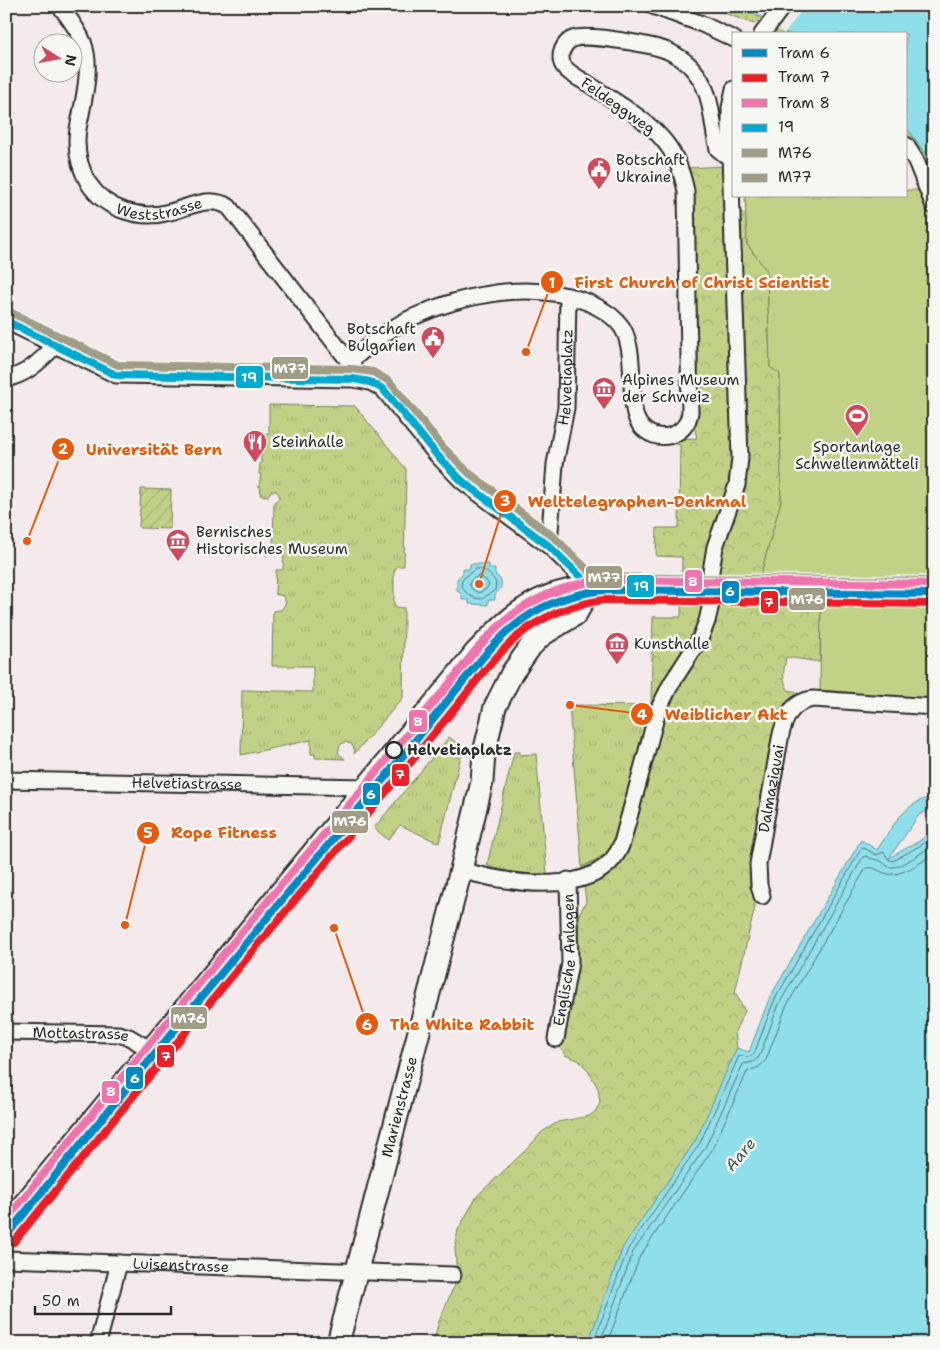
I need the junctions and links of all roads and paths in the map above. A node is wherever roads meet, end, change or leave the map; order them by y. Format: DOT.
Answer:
graph roads {
  1 [pos="60,6"];
  2 [pos="654,6"];
  3 [pos="783,6"];
  4 [pos="766,28"];
  5 [pos="732,38"];
  6 [pos="732,98"];
  7 [pos="908,148"];
  8 [pos="730,154"];
  9 [pos="934,206"];
  10 [pos="568,296"];
  11 [pos="6,321"];
  12 [pos="55,346"];
  13 [pos="349,362"];
  14 [pos="6,379"];
  15 [pos="365,380"];
  16 [pos="549,546"];
  17 [pos="711,571"];
  18 [pos="591,587"];
  19 [pos="934,590"];
  20 [pos="710,604"];
  21 [pos="934,707"];
  22 [pos="6,780"];
  23 [pos="367,787"];
  24 [pos="461,870"];
  25 [pos="568,880"];
  26 [pos="762,896"];
  27 [pos="6,1032"];
  28 [pos="556,1039"];
  29 [pos="151,1050"];
  30 [pos="6,1226"];
  31 [pos="6,1259"];
  32 [pos="119,1263"];
  33 [pos="356,1272"];
  34 [pos="453,1275"];
  35 [pos="98,1343"];
  36 [pos="338,1343"];
  1 -- 13 [label="street, Weststrasse"];
  2 -- 5 [label="street"];
  3 -- 4 [label="street"];
  6 -- 8 [label="street"];
  7 -- 9 [label="street"];
  8 -- 10 [label="street, Feldeggweg"];
  8 -- 17 [label="street"];
  10 -- 13 [label="street"];
  10 -- 16 [label="street, Helvetiaplatz"];
  11 -- 12 [label="street"];
  12 -- 14 [label="street"];
  12 -- 15 [label="street"];
  13 -- 15 [label="street, Weststrasse"];
  15 -- 16 [label="street"];
  16 -- 18 [label="street"];
  18 -- 19 [label="street, bridge"];
  18 -- 23 [label="street"];
  18 -- 24 [label="street, Marienstrasse"];
  20 -- 25 [label="street"];
  21 -- 26 [label="street, Dalmaziquai"];
  22 -- 23 [label="street, Helvetiastrasse"];
  23 -- 29 [label="street"];
  24 -- 25 [label="street"];
  24 -- 33 [label="street, Marienstrasse"];
  25 -- 28 [label="street, Englische Anlagen"];
  27 -- 29 [label="street, Mottastrasse"];
  29 -- 30 [label="street"];
  31 -- 32 [label="street, Luisenstrasse"];
  32 -- 33 [label="street, Luisenstrasse"];
  32 -- 35 [label="street"];
  33 -- 34 [label="street"];
  33 -- 36 [label="street, Marienstrasse"];
}
